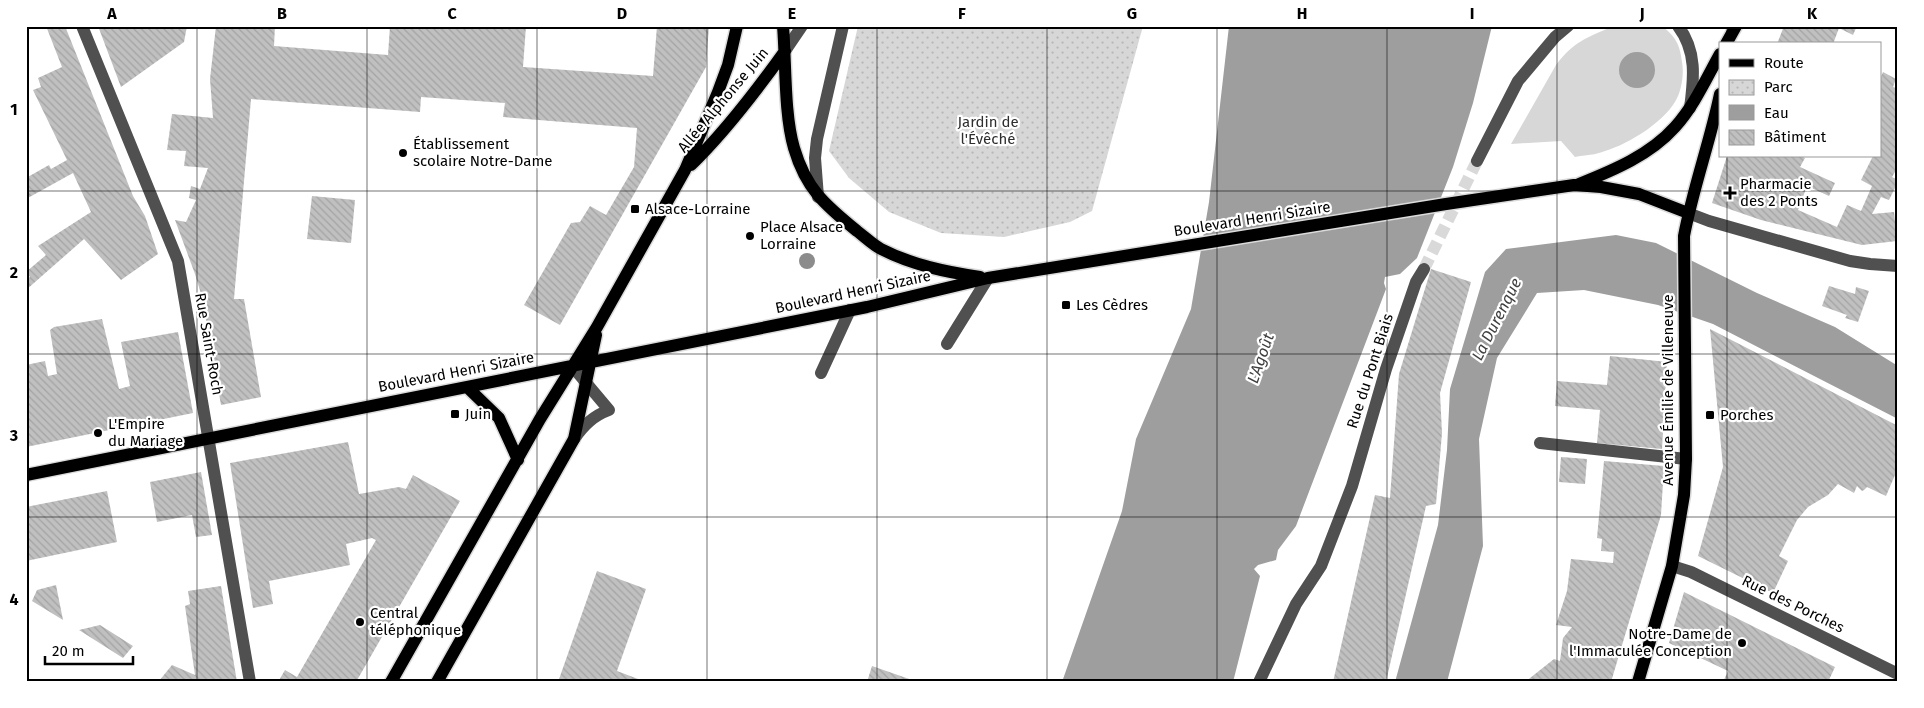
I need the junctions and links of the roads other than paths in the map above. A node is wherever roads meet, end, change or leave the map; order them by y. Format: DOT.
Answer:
graph roads {
  1 [pos="82,26"];
  2 [pos="737,26"];
  3 [pos="784,26"];
  4 [pos="802,26"];
  5 [pos="843,26"];
  6 [pos="1568,26"];
  7 [pos="1678,26"];
  8 [pos="1735,28"];
  9 [pos="1727,42"];
  10 [pos="1732,42"];
  11 [pos="785,51"];
  12 [pos="1719,56"];
  13 [pos="1719,99"];
  14 [pos="1690,108"];
  15 [pos="1476,162"];
  16 [pos="685,170"];
  17 [pos="1574,185"];
  18 [pos="818,197"];
  19 [pos="1688,213"];
  20 [pos="1898,266"];
  21 [pos="1424,269"];
  22 [pos="988,278"];
  23 [pos="850,310"];
  24 [pos="597,327"];
  25 [pos="947,344"];
  26 [pos="590,362"];
  27 [pos="572,366"];
  28 [pos="821,373"];
  29 [pos="586,382"];
  30 [pos="467,387"];
  31 [pos="209,438"];
  32 [pos="574,439"];
  33 [pos="1540,443"];
  34 [pos="1686,459"];
  35 [pos="518,460"];
  36 [pos="26,475"];
  37 [pos="1672,566"];
  38 [pos="1898,674"];
  39 [pos="250,682"];
  40 [pos="391,682"];
  41 [pos="437,682"];
  42 [pos="1259,682"];
  43 [pos="1638,682"];
  1 -- 31 [label="street, Rue Saint-Roch"];
  2 -- 16 [label="main road, Allée Alphonse Juin"];
  3 -- 11 [label="main road"];
  4 -- 11 [label="street, Allée Alphonse Juin"];
  5 -- 18 [label="street"];
  6 -- 15 [label="street"];
  7 -- 14 [label="street"];
  8 -- 9 [label="main road"];
  8 -- 10 [label="main road"];
  11 -- 16 [label="main road, Allée Alphonse Juin"];
  11 -- 18 [label="main road"];
  12 -- 14 [label="main road"];
  13 -- 19 [label="main road, Avenue Émilie de Villeneuve"];
  14 -- 17 [label="main road"];
  16 -- 24 [label="main road, Allée Alphonse Juin"];
  17 -- 19 [label="main road, Boulevard Henri Sizaire"];
  17 -- 22 [label="main road, Boulevard Henri Sizaire"];
  18 -- 22 [label="main road"];
  19 -- 20 [label="street"];
  19 -- 34 [label="main road, Avenue Émilie de Villeneuve"];
  21 -- 42 [label="street, Rue du Pont Biais"];
  22 -- 23 [label="main road, Boulevard Henri Sizaire"];
  22 -- 25 [label="street"];
  23 -- 26 [label="main road, Boulevard Henri Sizaire"];
  23 -- 28 [label="street"];
  24 -- 26 [label="main road, Allée Alphonse Juin"];
  24 -- 27 [label="main road, Allée Alphonse Juin"];
  26 -- 27 [label="main road, Boulevard Henri Sizaire"];
  26 -- 29 [label="main road, Allée Alphonse Juin"];
  27 -- 29 [label="street"];
  27 -- 30 [label="main road, Boulevard Henri Sizaire"];
  27 -- 35 [label="main road, Allée Alphonse Juin"];
  29 -- 32 [label="main road, Allée Alphonse Juin"];
  29 -- 32 [label="street"];
  30 -- 31 [label="main road, Boulevard Henri Sizaire"];
  30 -- 35 [label="main road"];
  31 -- 36 [label="main road, Boulevard Henri Sizaire"];
  31 -- 39 [label="street, Rue Saint-Roch"];
  32 -- 41 [label="main road, Allée Alphonse Juin"];
  33 -- 34 [label="street"];
  34 -- 37 [label="main road, Avenue Émilie de Villeneuve"];
  35 -- 40 [label="main road, Allée Alphonse Juin"];
  37 -- 38 [label="street, Rue des Porches"];
  37 -- 43 [label="main road, Avenue Émilie de Villeneuve"];
}
